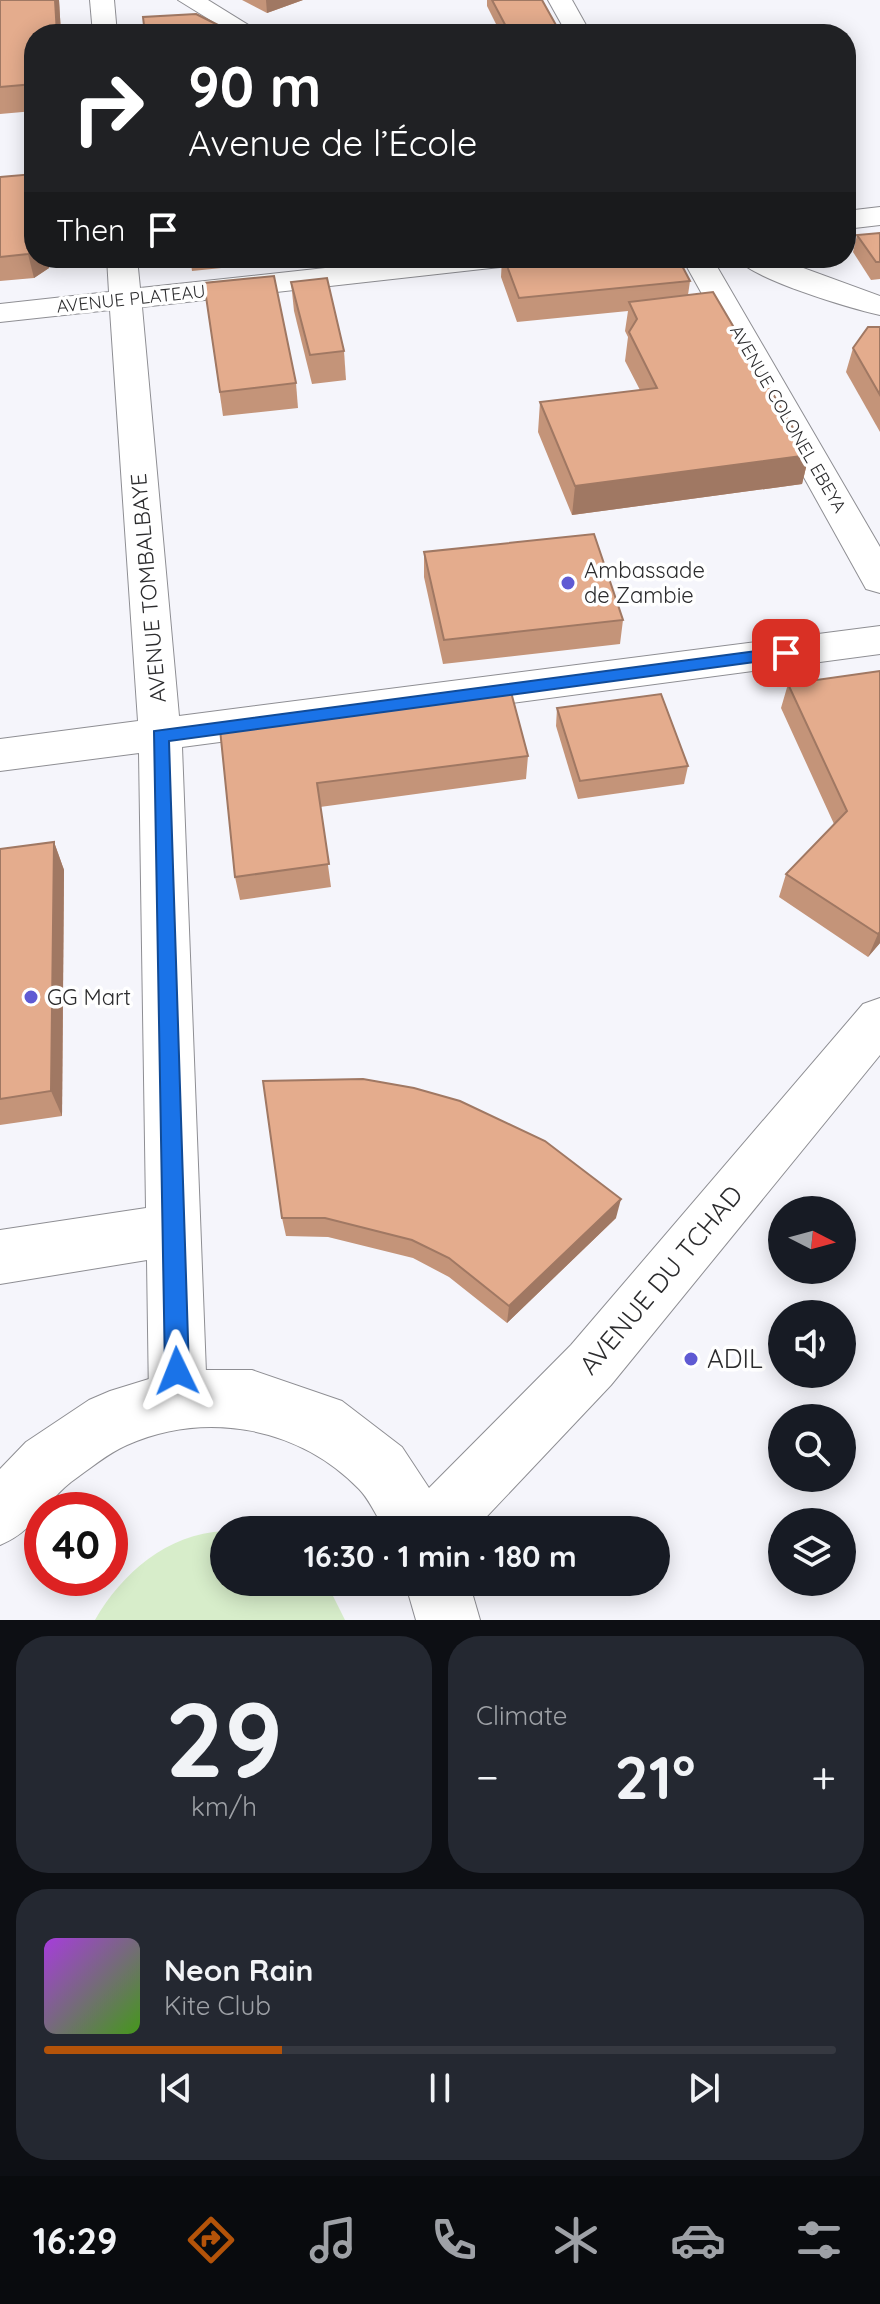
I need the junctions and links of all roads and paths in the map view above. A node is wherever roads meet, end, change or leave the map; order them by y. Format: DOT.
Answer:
graph roads {
  1 [pos="102,0"];
  2 [pos="190,0"];
  3 [pos="560,0"];
  4 [pos="104,24"];
  5 [pos="233,24"];
  6 [pos="573,24"];
  7 [pos="880,216"];
  8 [pos="856,219"];
  9 [pos="321,268"];
  10 [pos="703,268"];
  11 [pos="773,268"];
  12 [pos="124,279"];
  13 [pos="880,306"];
  14 [pos="0,313"];
  15 [pos="880,580"];
  16 [pos="880,640"];
  17 [pos="160,736"];
  18 [pos="0,755"];
  19 [pos="880,1019"];
  20 [pos="173,1230"];
  21 [pos="0,1257"];
  22 [pos="178,1399"];
  23 [pos="0,1514"];
  24 [pos="411,1516"];
  25 [pos="445,1516"];
  26 [pos="441,1596"];
  27 [pos="448,1620"];
  1 -- 4 [label="street"];
  2 -- 5 [label="street"];
  3 -- 6 [label="street"];
  7 -- 8 [label="street"];
  9 -- 12 [label="street, AVENUE PLATEAU"];
  10 -- 15 [label="street, AVENUE COLONEL EBEYA"];
  11 -- 13 [label="street"];
  12 -- 14 [label="street, AVENUE PLATEAU"];
  12 -- 17 [label="street, AVENUE TOMBALBAYE"];
  16 -- 17 [label="street"];
  17 -- 18 [label="street"];
  17 -- 20 [label="street, AVENUE TOMBALBAYE"];
  19 -- 25 [label="street, AVENUE DU TCHAD"];
  20 -- 21 [label="street"];
  20 -- 22 [label="street, AVENUE TOMBALBAYE"];
  22 -- 23 [label="street"];
  22 -- 24 [label="street"];
  26 -- 27 [label="street"];
}
